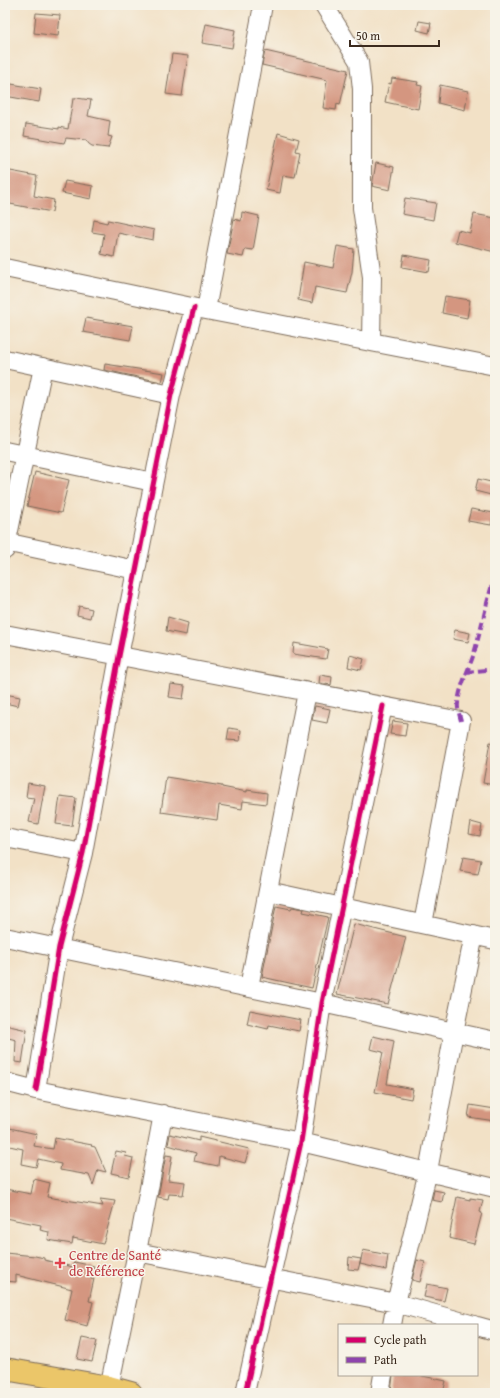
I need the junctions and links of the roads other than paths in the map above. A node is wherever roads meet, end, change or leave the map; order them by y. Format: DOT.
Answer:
graph roads {
  1 [pos="264,5"];
  2 [pos="324,5"];
  3 [pos="5,268"];
  4 [pos="200,309"];
  5 [pos="371,342"];
  6 [pos="5,359"];
  7 [pos="495,366"];
  8 [pos="43,367"];
  9 [pos="171,395"];
  10 [pos="5,451"];
  11 [pos="25,455"];
  12 [pos="154,482"];
  13 [pos="6,545"];
  14 [pos="136,570"];
  15 [pos="5,634"];
  16 [pos="119,656"];
  17 [pos="307,692"];
  18 [pos="383,706"];
  19 [pos="5,838"];
  20 [pos="83,853"];
  21 [pos="268,891"];
  22 [pos="342,906"];
  23 [pos="422,924"];
  24 [pos="474,935"];
  25 [pos="5,937"];
  26 [pos="495,940"];
  27 [pos="59,948"];
  28 [pos="249,988"];
  29 [pos="322,1003"];
  30 [pos="454,1032"];
  31 [pos="495,1041"];
  32 [pos="5,1082"];
  33 [pos="36,1090"];
  34 [pos="163,1114"];
  35 [pos="301,1142"];
  36 [pos="428,1171"];
  37 [pos="495,1188"];
  38 [pos="137,1252"];
  39 [pos="270,1278"];
  40 [pos="396,1303"];
  41 [pos="392,1324"];
  42 [pos="470,1324"];
  43 [pos="478,1326"];
  44 [pos="495,1331"];
  45 [pos="5,1369"];
  46 [pos="383,1376"];
  47 [pos="108,1390"];
  48 [pos="131,1393"];
  49 [pos="245,1393"];
  50 [pos="380,1393"];
  1 -- 4 [label="street"];
  2 -- 5 [label="street"];
  3 -- 4 [label="street"];
  4 -- 5 [label="street"];
  4 -- 9 [label="street"];
  5 -- 7 [label="street"];
  6 -- 8 [label="street"];
  8 -- 9 [label="street"];
  8 -- 11 [label="street"];
  9 -- 12 [label="street"];
  10 -- 11 [label="street"];
  11 -- 12 [label="street"];
  11 -- 13 [label="street"];
  12 -- 14 [label="street"];
  13 -- 14 [label="street"];
  14 -- 16 [label="street"];
  15 -- 16 [label="street"];
  16 -- 17 [label="street"];
  16 -- 20 [label="street"];
  17 -- 18 [label="street"];
  17 -- 21 [label="street"];
  18 -- 22 [label="street"];
  18 -- 23 [label="street"];
  19 -- 20 [label="street"];
  20 -- 27 [label="street"];
  21 -- 22 [label="street"];
  21 -- 28 [label="street"];
  22 -- 23 [label="street"];
  22 -- 29 [label="street"];
  23 -- 24 [label="street"];
  24 -- 26 [label="street"];
  24 -- 30 [label="street"];
  25 -- 27 [label="street"];
  27 -- 28 [label="street"];
  27 -- 33 [label="street"];
  28 -- 29 [label="street"];
  29 -- 30 [label="street"];
  29 -- 35 [label="street"];
  30 -- 31 [label="street"];
  30 -- 36 [label="street"];
  32 -- 33 [label="street"];
  33 -- 34 [label="street"];
  34 -- 35 [label="street"];
  34 -- 38 [label="street"];
  35 -- 36 [label="street"];
  35 -- 39 [label="street"];
  36 -- 37 [label="street"];
  36 -- 40 [label="street"];
  38 -- 39 [label="street"];
  38 -- 47 [label="street"];
  39 -- 40 [label="street"];
  39 -- 49 [label="street"];
  40 -- 41 [label="street"];
  40 -- 42 [label="street"];
  43 -- 44 [label="street"];
  45 -- 47 [label="main road"];
  46 -- 50 [label="street"];
  47 -- 48 [label="main road"];
}
